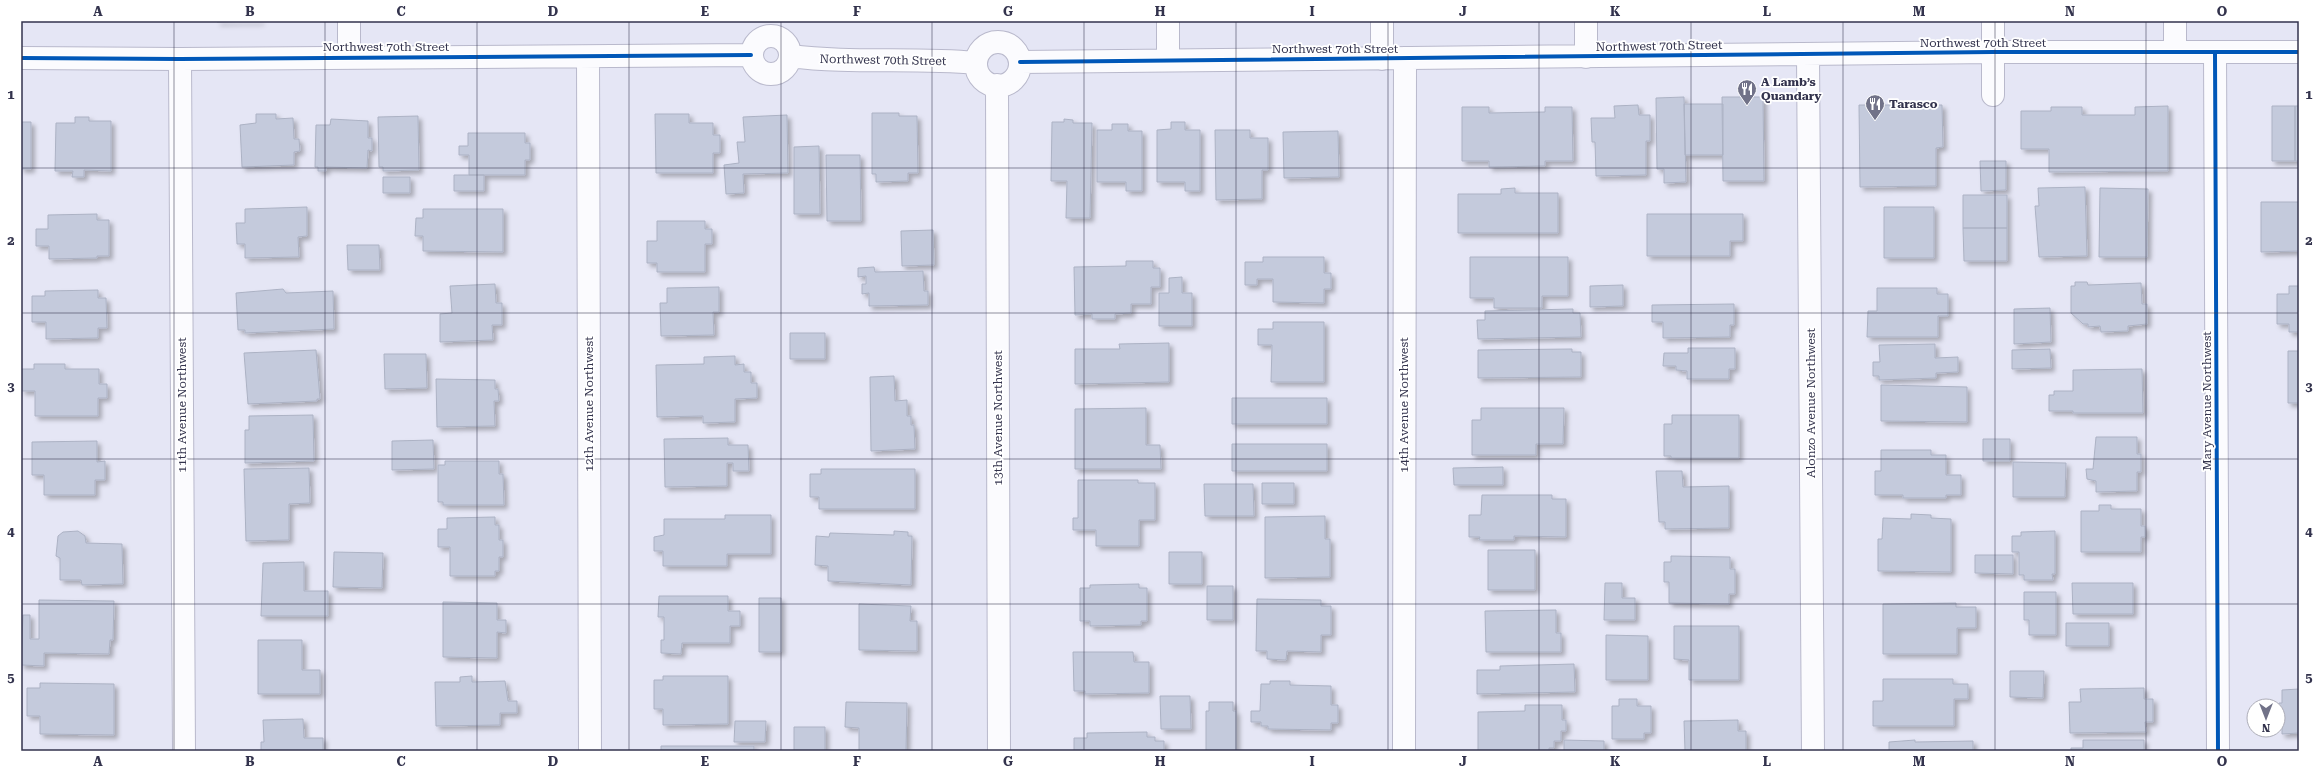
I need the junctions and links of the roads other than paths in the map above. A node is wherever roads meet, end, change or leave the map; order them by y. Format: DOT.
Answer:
graph roads {
  1 [pos="349,21"];
  2 [pos="1168,21"];
  3 [pos="1382,21"];
  4 [pos="1586,21"];
  5 [pos="1993,21"];
  6 [pos="2175,21"];
  7 [pos="770,28"];
  8 [pos="1993,52"];
  9 [pos="2175,52"];
  10 [pos="2215,52"];
  11 [pos="2299,52"];
  12 [pos="751,55"];
  13 [pos="1808,55"];
  14 [pos="790,56"];
  15 [pos="349,57"];
  16 [pos="1586,57"];
  17 [pos="21,58"];
  18 [pos="588,58"];
  19 [pos="1405,58"];
  20 [pos="180,59"];
  21 [pos="1382,59"];
  22 [pos="1168,60"];
  23 [pos="1020,62"];
  24 [pos="976,63"];
  25 [pos="997,85"];
  26 [pos="1993,95"];
  27 [pos="184,751"];
  28 [pos="590,751"];
  29 [pos="999,751"];
  30 [pos="1404,751"];
  31 [pos="1813,751"];
  32 [pos="2218,751"];
  1 -- 15 [label="street"];
  2 -- 22 [label="street"];
  3 -- 21 [label="street"];
  4 -- 16 [label="street"];
  5 -- 8 [label="street"];
  6 -- 9 [label="street"];
  7 -- 12 [label="street"];
  7 -- 14 [label="street"];
  8 -- 9 [label="street, Northwest 70th Street"];
  8 -- 13 [label="street, Northwest 70th Street"];
  8 -- 26 [label="street"];
  9 -- 10 [label="street, Northwest 70th Street"];
  10 -- 11 [label="street, Northwest 70th Street"];
  10 -- 32 [label="street, Mary Avenue Northwest"];
  12 -- 14 [label="street"];
  12 -- 18 [label="street, Northwest 70th Street"];
  13 -- 16 [label="street, Northwest 70th Street"];
  13 -- 31 [label="street, Alonzo Avenue Northwest"];
  14 -- 24 [label="street, Northwest 70th Street"];
  15 -- 18 [label="street, Northwest 70th Street"];
  15 -- 20 [label="street, Northwest 70th Street"];
  16 -- 19 [label="street, Northwest 70th Street"];
  17 -- 20 [label="street, Northwest 70th Street"];
  18 -- 28 [label="street, 12th Avenue Northwest"];
  19 -- 21 [label="street, Northwest 70th Street"];
  19 -- 30 [label="street, 14th Avenue Northwest"];
  20 -- 27 [label="street, 11th Avenue Northwest"];
  21 -- 22 [label="street, Northwest 70th Street"];
  22 -- 23 [label="street, Northwest 70th Street"];
  23 -- 24 [label="street"];
  23 -- 25 [label="street"];
  24 -- 25 [label="street"];
  25 -- 29 [label="street, 13th Avenue Northwest"];
}
